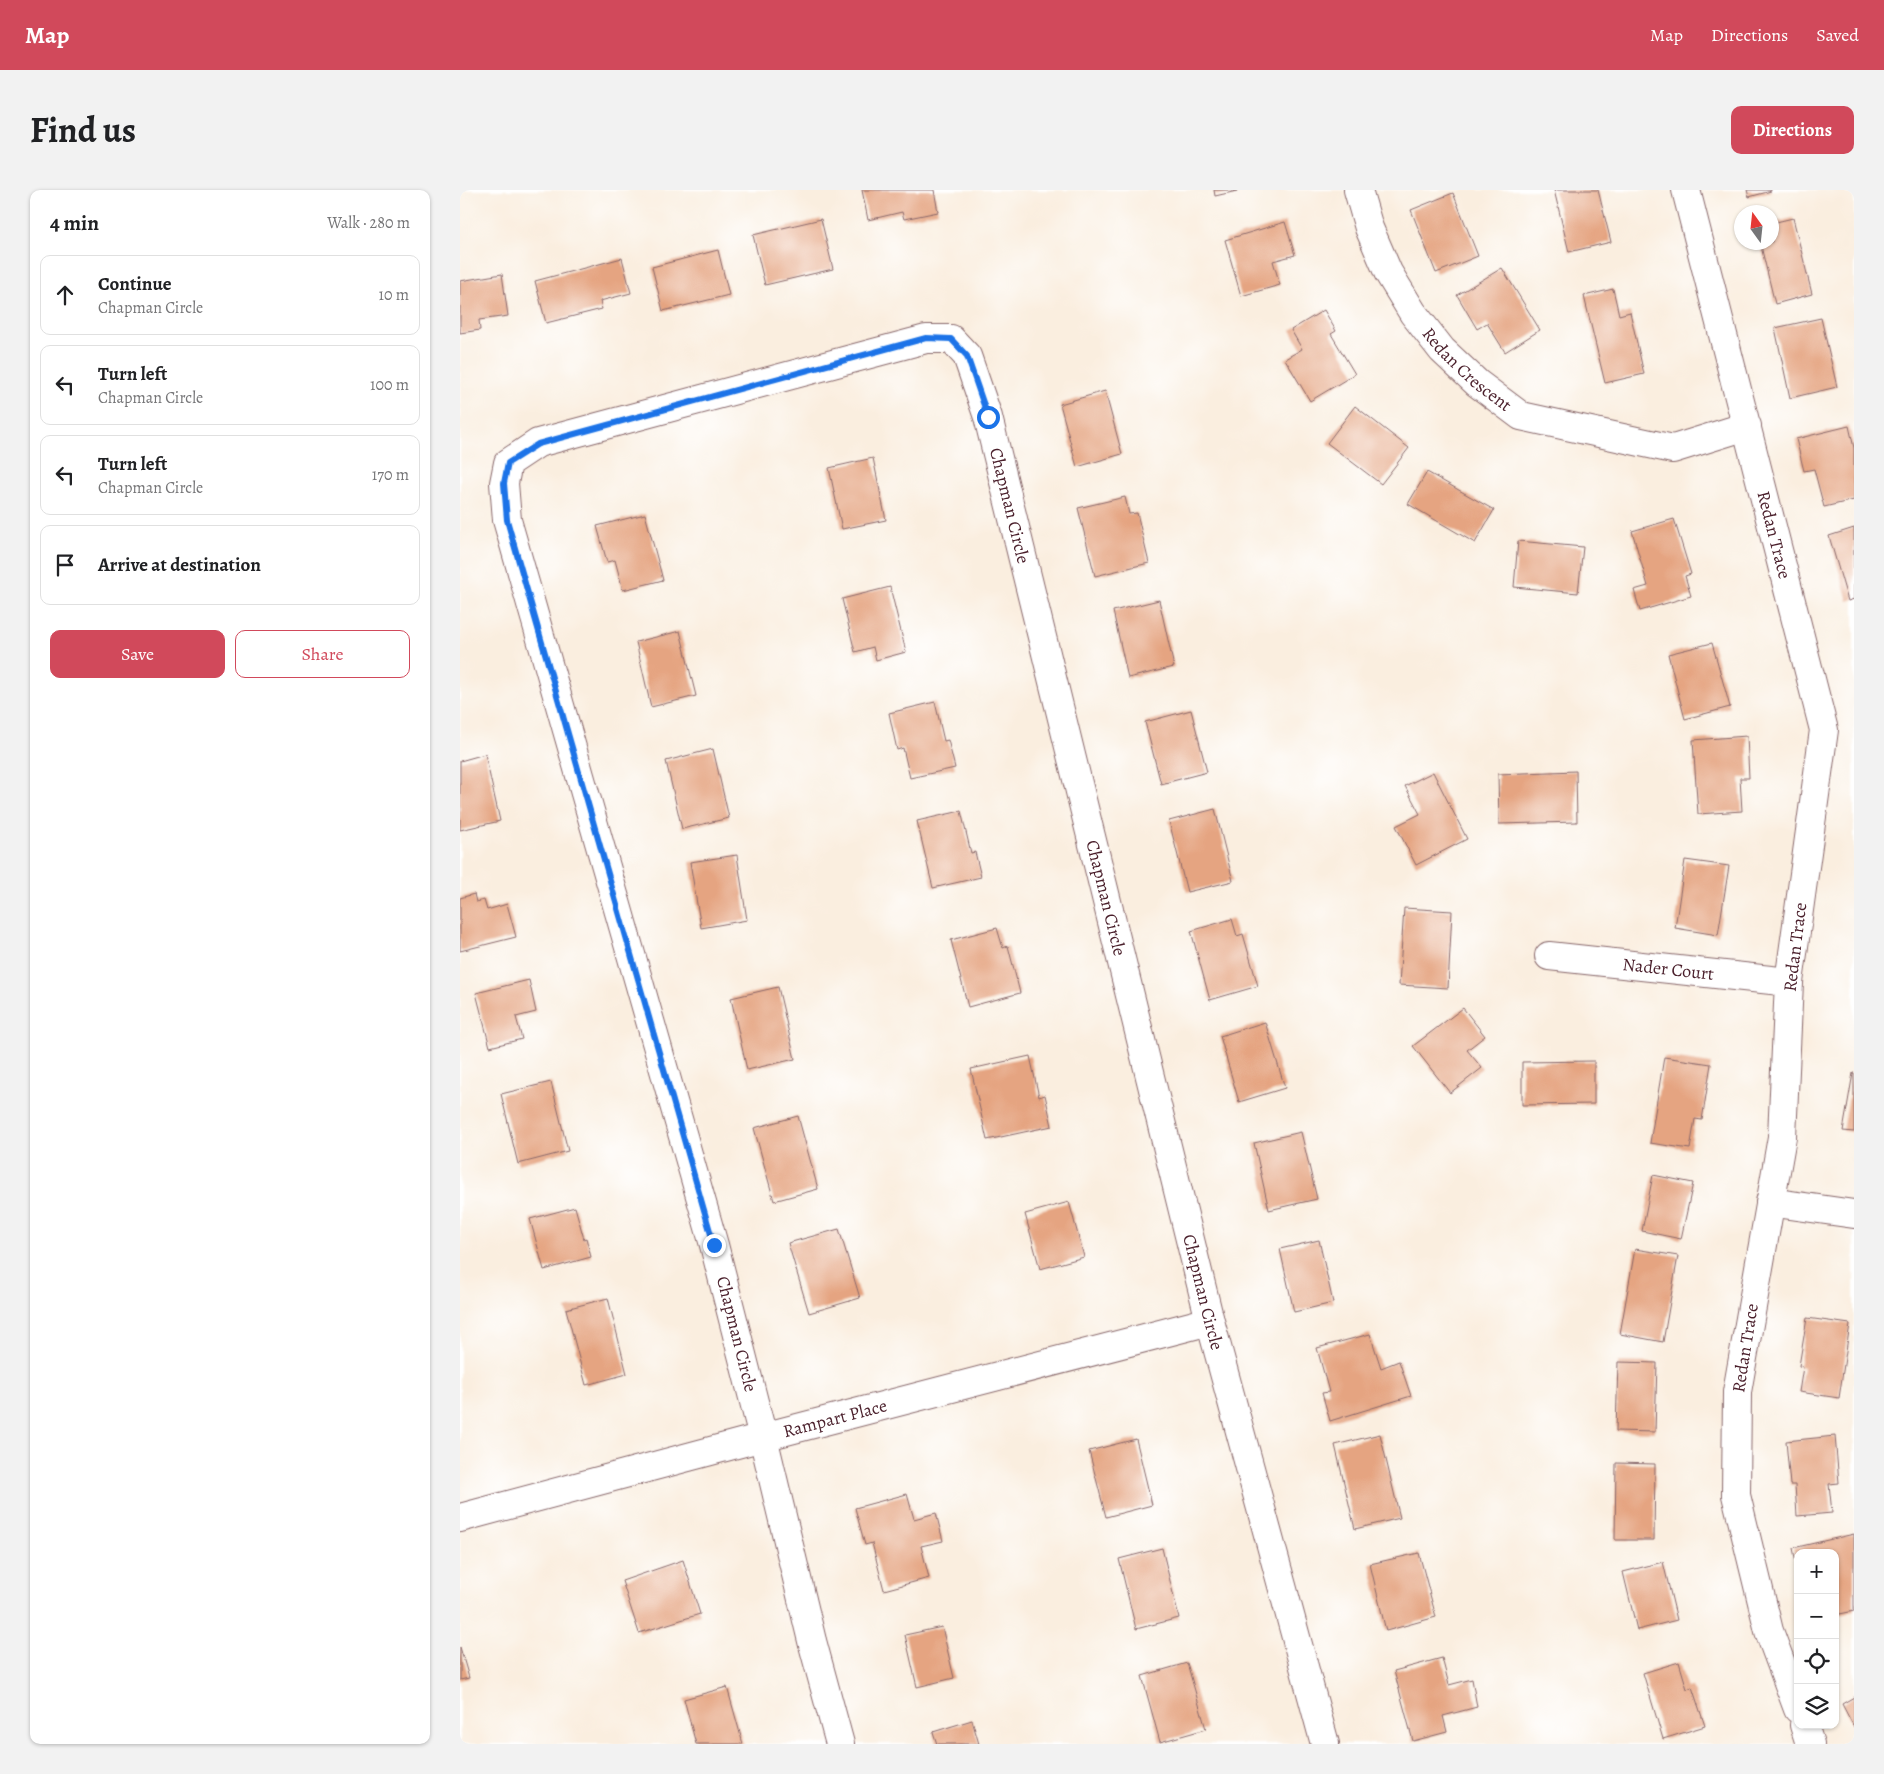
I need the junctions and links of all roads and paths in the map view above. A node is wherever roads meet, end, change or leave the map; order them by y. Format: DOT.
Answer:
graph roads {
  1 [pos="1358,190"];
  2 [pos="1686,190"];
  3 [pos="1747,426"];
  4 [pos="1549,956"];
  5 [pos="1789,982"];
  6 [pos="1770,1202"];
  7 [pos="1854,1214"];
  8 [pos="1210,1321"];
  9 [pos="763,1437"];
  10 [pos="460,1518"];
  11 [pos="1794,1698"];
  12 [pos="1805,1729"];
  13 [pos="840,1744"];
  14 [pos="1324,1744"];
  15 [pos="1810,1744"];
  1 -- 3 [label="street, Redan Crescent"];
  2 -- 3 [label="street, Redan Trace"];
  3 -- 5 [label="street, Redan Trace"];
  4 -- 5 [label="street, Nader Court"];
  5 -- 6 [label="street, Redan Trace"];
  6 -- 7 [label="street"];
  6 -- 11 [label="street, Redan Trace"];
  8 -- 9 [label="street, Rampart Place"];
  8 -- 9 [label="street, Chapman Circle"];
  8 -- 14 [label="street, Chapman Circle"];
  9 -- 10 [label="street, Rampart Place"];
  9 -- 13 [label="street, Chapman Circle"];
  12 -- 15 [label="street"];
}
